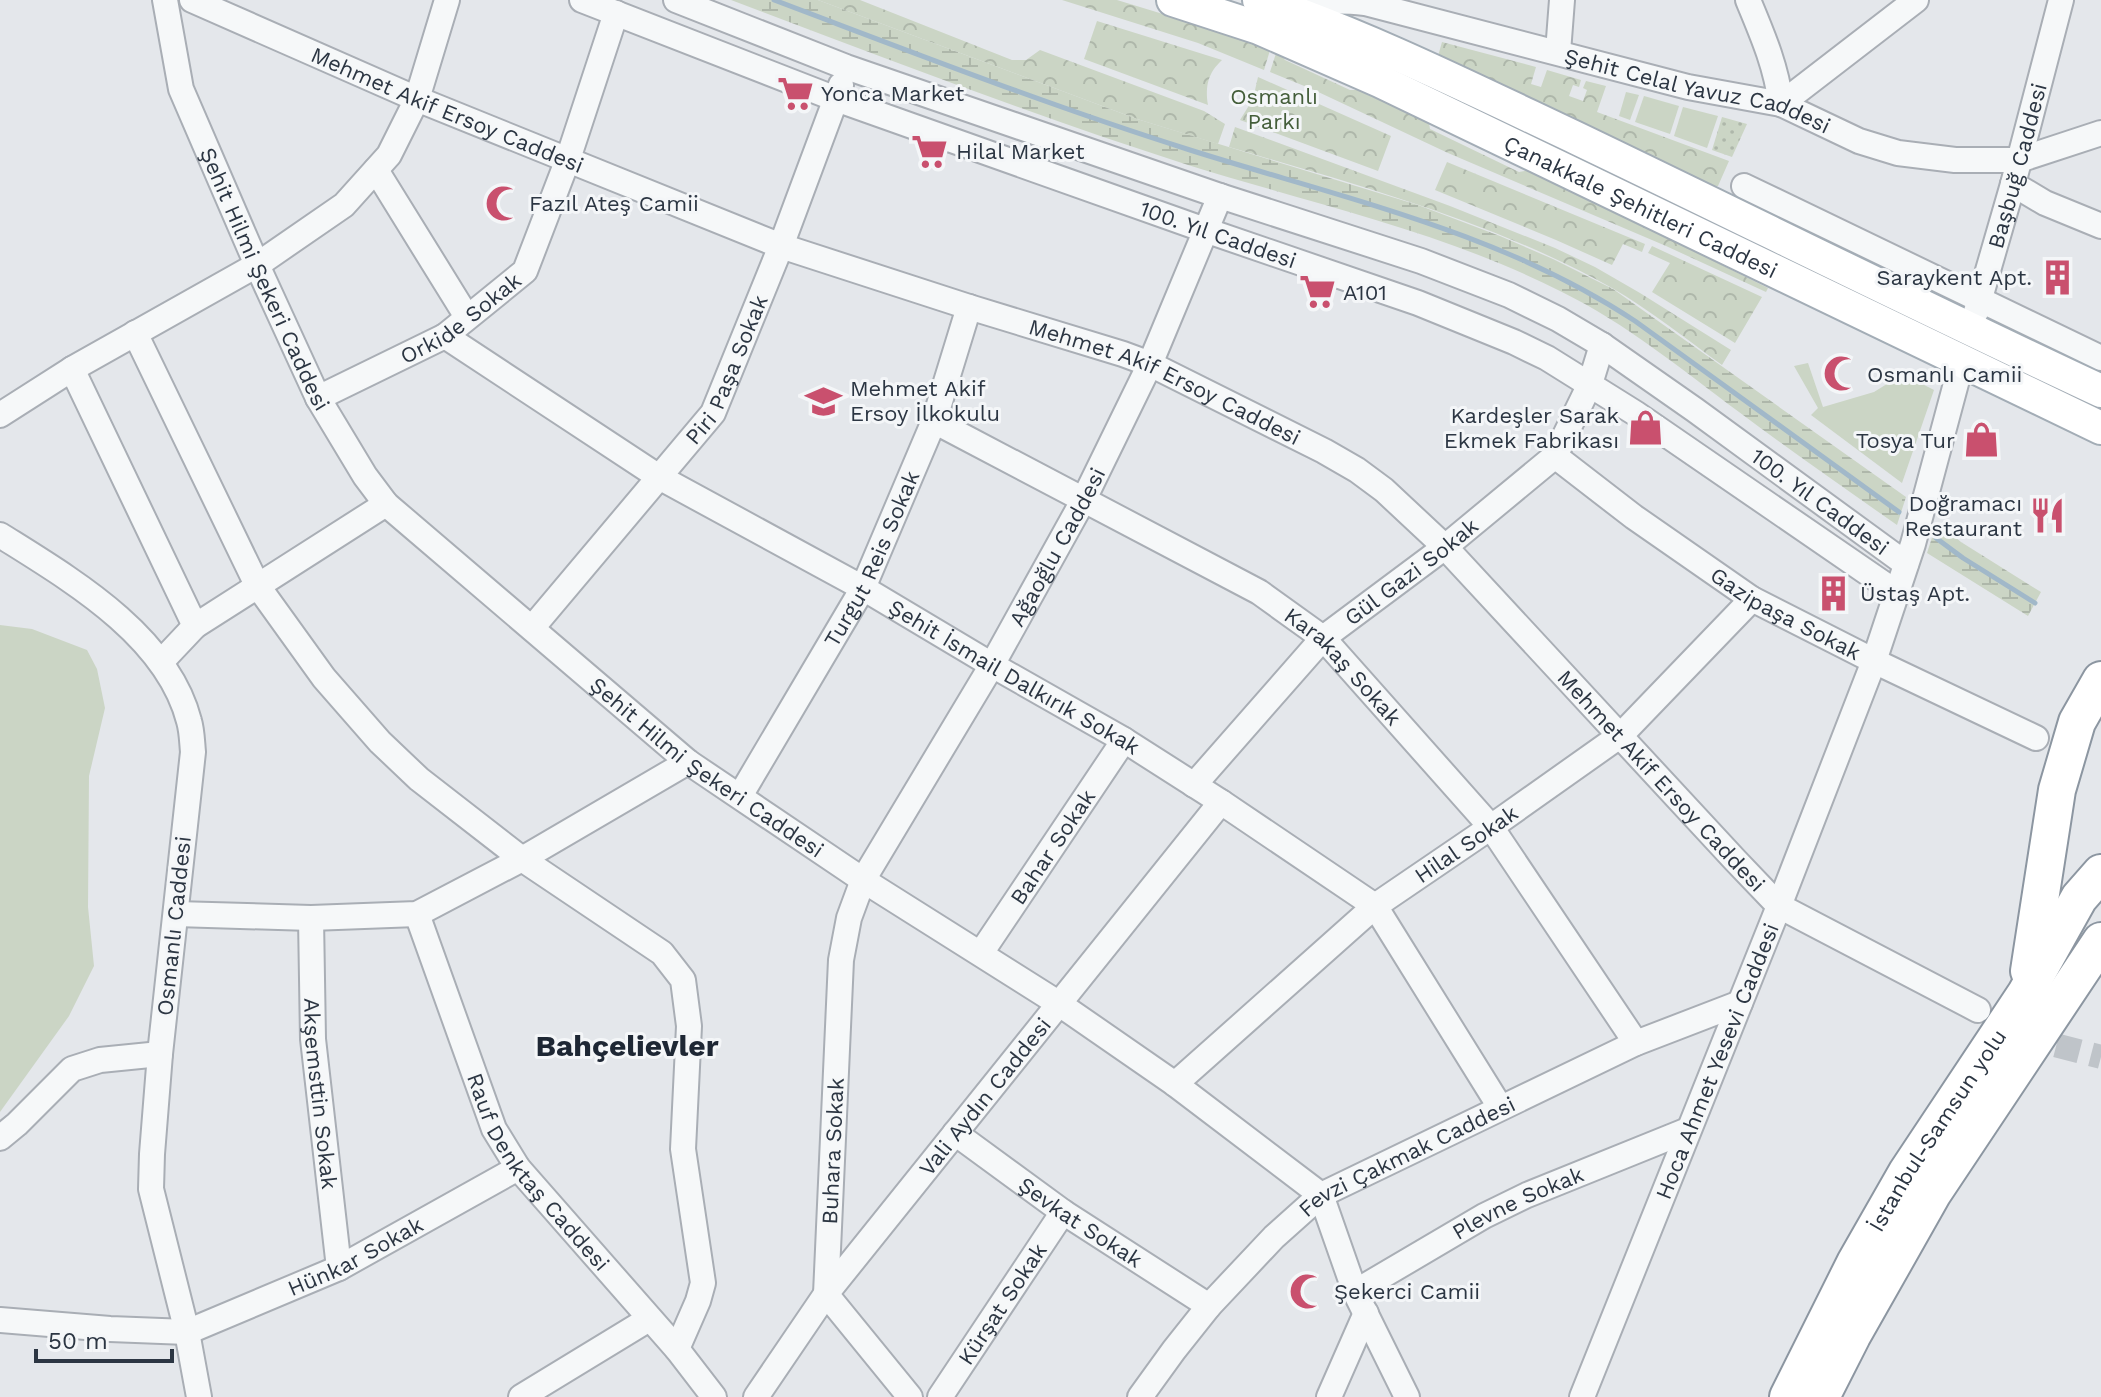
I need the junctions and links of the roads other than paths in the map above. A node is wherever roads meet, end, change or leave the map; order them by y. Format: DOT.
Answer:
graph roads {
  1 [pos="165,0"];
  2 [pos="192,0"];
  3 [pos="447,0"];
  4 [pos="582,0"];
  5 [pos="676,0"];
  6 [pos="1173,0"];
  7 [pos="1562,0"];
  8 [pos="1748,0"];
  9 [pos="1916,0"];
  10 [pos="2061,0"];
  11 [pos="1361,2"];
  12 [pos="1269,11"];
  13 [pos="616,13"];
  14 [pos="1558,52"];
  15 [pos="846,67"];
  16 [pos="417,99"];
  17 [pos="836,99"];
  18 [pos="1781,104"];
  19 [pos="2101,133"];
  20 [pos="568,159"];
  21 [pos="2019,160"];
  22 [pos="376,170"];
  23 [pos="2013,184"];
  24 [pos="1744,186"];
  25 [pos="1220,196"];
  26 [pos="2101,226"];
  27 [pos="1205,230"];
  28 [pos="781,246"];
  29 [pos="1840,249"];
  30 [pos="257,265"];
  31 [pos="1980,300"];
  32 [pos="969,307"];
  33 [pos="467,317"];
  34 [pos="1971,330"];
  35 [pos="135,333"];
  36 [pos="445,336"];
  37 [pos="1602,345"];
  38 [pos="2101,358"];
  39 [pos="1962,361"];
  40 [pos="1150,364"];
  41 [pos="72,369"];
  42 [pos="1590,384"];
  43 [pos="2101,391"];
  44 [pos="318,398"];
  45 [pos="0,415"];
  46 [pos="934,421"];
  47 [pos="2101,428"];
  48 [pos="1555,456"];
  49 [pos="659,477"];
  50 [pos="1084,499"];
  51 [pos="386,504"];
  52 [pos="0,535"];
  53 [pos="1445,547"];
  54 [pos="1910,554"];
  55 [pos="257,585"];
  56 [pos="863,588"];
  57 [pos="1897,593"];
  58 [pos="1752,599"];
  59 [pos="195,626"];
  60 [pos="532,628"];
  61 [pos="1323,638"];
  62 [pos="1874,661"];
  63 [pos="161,662"];
  64 [pos="992,665"];
  65 [pos="2101,680"];
  66 [pos="1621,735"];
  67 [pos="2036,738"];
  68 [pos="1124,740"];
  69 [pos="688,762"];
  70 [pos="1194,785"];
  71 [pos="740,796"];
  72 [pos="1221,802"];
  73 [pos="1491,827"];
  74 [pos="522,859"];
  75 [pos="2101,873"];
  76 [pos="863,880"];
  77 [pos="1375,906"];
  78 [pos="1779,906"];
  79 [pos="176,914"];
  80 [pos="417,914"];
  81 [pos="311,918"];
  82 [pos="2101,941"];
  83 [pos="981,953"];
  84 [pos="2101,985"];
  85 [pos="2026,993"];
  86 [pos="1058,1003"];
  87 [pos="1740,1003"];
  88 [pos="1978,1010"];
  89 [pos="1636,1043"];
  90 [pos="160,1054"];
  91 [pos="2015,1069"];
  92 [pos="1175,1084"];
  93 [pos="1500,1107"];
  94 [pos="1688,1130"];
  95 [pos="955,1133"];
  96 [pos="0,1138"];
  97 [pos="518,1168"];
  98 [pos="1321,1195"];
  99 [pos="1063,1212"];
  100 [pos="339,1268"];
  101 [pos="826,1294"];
  102 [pos="1360,1302"];
  103 [pos="1209,1306"];
  104 [pos="649,1319"];
  105 [pos="0,1320"];
  106 [pos="187,1332"];
  107 [pos="677,1349"];
  108 [pos="199,1397"];
  109 [pos="521,1397"];
  110 [pos="714,1397"];
  111 [pos="756,1397"];
  112 [pos="910,1397"];
  113 [pos="940,1397"];
  114 [pos="1140,1397"];
  115 [pos="1329,1397"];
  116 [pos="1407,1397"];
  117 [pos="1582,1397"];
  118 [pos="1788,1397"];
  119 [pos="1821,1397"];
  1 -- 30 [label="street, Şehit Hilmi Şekeri Caddesi"];
  2 -- 16 [label="street, Mehmet Akif Ersoy Caddesi"];
  3 -- 16 [label="street"];
  4 -- 13 [label="street, 100. Yıl Caddesi"];
  5 -- 15 [label="street, 100. Yıl Caddesi"];
  6 -- 12 [label="main road, Çanakkale Şehitleri Caddesi"];
  7 -- 14 [label="street"];
  8 -- 18 [label="street"];
  9 -- 18 [label="street"];
  10 -- 21 [label="street, Başbuğ Caddesi"];
  11 -- 12 [label="street, Şehit Celal Yavuz Caddesi"];
  11 -- 14 [label="street, Şehit Celal Yavuz Caddesi"];
  12 -- 29 [label="main road, Çanakkale Şehitleri Caddesi"];
  12 -- 39 [label="main road, Çanakkale Şehitleri Caddesi"];
  13 -- 17 [label="street, 100. Yıl Caddesi"];
  13 -- 20 [label="street, Orkide Sokak"];
  14 -- 18 [label="street, Şehit Celal Yavuz Caddesi"];
  15 -- 17 [label="street, Piri Paşa Sokak"];
  15 -- 25 [label="street, 100. Yıl Caddesi"];
  16 -- 20 [label="street, Mehmet Akif Ersoy Caddesi"];
  16 -- 22 [label="street"];
  17 -- 27 [label="street, 100. Yıl Caddesi"];
  17 -- 28 [label="street, Piri Paşa Sokak"];
  18 -- 21 [label="street, Şehit Celal Yavuz Caddesi"];
  19 -- 21 [label="street, Şehit Celal Yavuz Caddesi"];
  20 -- 28 [label="street, Mehmet Akif Ersoy Caddesi"];
  20 -- 33 [label="street, Orkide Sokak"];
  21 -- 23 [label="street, Başbuğ Caddesi"];
  22 -- 30 [label="street"];
  22 -- 33 [label="street"];
  23 -- 26 [label="street"];
  23 -- 31 [label="street, Başbuğ Caddesi"];
  24 -- 29 [label="street, Çanakkale Şehitleri Caddesi"];
  25 -- 27 [label="street, Ağaoğlu Caddesi"];
  25 -- 37 [label="street, 100. Yıl Caddesi"];
  27 -- 40 [label="street, Ağaoğlu Caddesi"];
  27 -- 42 [label="street, 100. Yıl Caddesi"];
  28 -- 32 [label="street, Mehmet Akif Ersoy Caddesi"];
  28 -- 49 [label="street, Piri Paşa Sokak"];
  29 -- 31 [label="street, Çanakkale Şehitleri Caddesi"];
  29 -- 34 [label="main road, Çanakkale Şehitleri Caddesi"];
  30 -- 35 [label="street"];
  30 -- 44 [label="street, Şehit Hilmi Şekeri Caddesi"];
  31 -- 34 [label="street, Başbuğ Caddesi"];
  31 -- 38 [label="street, Çanakkale Şehitleri Caddesi"];
  32 -- 40 [label="street, Mehmet Akif Ersoy Caddesi"];
  32 -- 46 [label="street, Turgut Reis Sokak"];
  33 -- 36 [label="street, Orkide Sokak"];
  34 -- 39 [label="main road"];
  34 -- 43 [label="main road, Çanakkale Şehitleri Caddesi"];
  35 -- 41 [label="street"];
  35 -- 55 [label="street"];
  36 -- 44 [label="street, Orkide Sokak"];
  36 -- 49 [label="street, Şehit İsmail Dalkırık Sokak"];
  37 -- 42 [label="street, Gül Gazi Sokak"];
  37 -- 54 [label="street, 100. Yıl Caddesi"];
  39 -- 47 [label="main road, Çanakkale Şehitleri Caddesi"];
  39 -- 54 [label="street, Hoca Ahmet Yesevi Caddesi"];
  40 -- 50 [label="street, Ağaoğlu Caddesi"];
  40 -- 53 [label="street, Mehmet Akif Ersoy Caddesi"];
  41 -- 45 [label="street"];
  41 -- 59 [label="street"];
  42 -- 48 [label="street, Gül Gazi Sokak"];
  42 -- 57 [label="street, 100. Yıl Caddesi"];
  44 -- 51 [label="street, Şehit Hilmi Şekeri Caddesi"];
  46 -- 50 [label="street, Karakaş Sokak"];
  46 -- 56 [label="street, Turgut Reis Sokak"];
  48 -- 53 [label="street, Gül Gazi Sokak"];
  48 -- 58 [label="street, Gazipaşa Sokak"];
  49 -- 56 [label="street, Şehit İsmail Dalkırık Sokak"];
  49 -- 60 [label="street, Piri Paşa Sokak"];
  50 -- 61 [label="street, Karakaş Sokak"];
  50 -- 64 [label="street, Ağaoğlu Caddesi"];
  51 -- 55 [label="street"];
  51 -- 60 [label="street, Şehit Hilmi Şekeri Caddesi"];
  52 -- 63 [label="street, Osmanlı Caddesi"];
  53 -- 61 [label="street, Gül Gazi Sokak"];
  53 -- 66 [label="street, Mehmet Akif Ersoy Caddesi"];
  54 -- 57 [label="street, Hoca Ahmet Yesevi Caddesi"];
  55 -- 59 [label="street"];
  55 -- 74 [label="street"];
  56 -- 64 [label="street, Şehit İsmail Dalkırık Sokak"];
  56 -- 71 [label="street, Turgut Reis Sokak"];
  57 -- 62 [label="street, Hoca Ahmet Yesevi Caddesi"];
  58 -- 62 [label="street, Gazipaşa Sokak"];
  58 -- 66 [label="street, Hilal Sokak"];
  59 -- 63 [label="street"];
  60 -- 69 [label="street, Şehit Hilmi Şekeri Caddesi"];
  61 -- 70 [label="street, Gül Gazi Sokak"];
  61 -- 73 [label="street, Karakaş Sokak"];
  62 -- 67 [label="street, Gazipaşa Sokak"];
  62 -- 78 [label="street, Hoca Ahmet Yesevi Caddesi"];
  63 -- 79 [label="street, Osmanlı Caddesi"];
  64 -- 68 [label="street, Şehit İsmail Dalkırık Sokak"];
  64 -- 76 [label="street, Ağaoğlu Caddesi"];
  65 -- 85 [label="highway"];
  66 -- 73 [label="street, Hilal Sokak"];
  66 -- 78 [label="street, Mehmet Akif Ersoy Caddesi"];
  68 -- 70 [label="street, Şehit İsmail Dalkırık Sokak"];
  68 -- 83 [label="street, Bahar Sokak"];
  69 -- 71 [label="street, Şehit Hilmi Şekeri Caddesi"];
  69 -- 74 [label="street"];
  70 -- 72 [label="street, Şehit İsmail Dalkırık Sokak"];
  71 -- 76 [label="street, Şehit Hilmi Şekeri Caddesi"];
  72 -- 77 [label="street, Şehit İsmail Dalkırık Sokak"];
  72 -- 86 [label="street, Vali Aydın Caddesi"];
  73 -- 77 [label="street, Hilal Sokak"];
  73 -- 89 [label="street, Karakaş Sokak"];
  74 -- 80 [label="street"];
  74 -- 107 [label="street"];
  75 -- 85 [label="highway, İstanbul-Samsun yolu"];
  76 -- 83 [label="street, Şehit Hilmi Şekeri Caddesi"];
  76 -- 101 [label="street, Buhara Sokak"];
  77 -- 92 [label="street, Hilal Sokak"];
  77 -- 93 [label="street, Şehit İsmail Dalkırık Sokak"];
  78 -- 87 [label="street, Hoca Ahmet Yesevi Caddesi"];
  78 -- 88 [label="street, Mehmet Akif Ersoy Caddesi"];
  79 -- 81 [label="street"];
  79 -- 90 [label="street, Osmanlı Caddesi"];
  80 -- 81 [label="street"];
  80 -- 97 [label="street, Rauf Denktaş Caddesi"];
  81 -- 100 [label="street, Akşemsttin Sokak"];
  82 -- 91 [label="highway, İstanbul-Samsun yolu"];
  83 -- 86 [label="street, Şehit Hilmi Şekeri Caddesi"];
  84 -- 91 [label="highway"];
  85 -- 118 [label="highway, İstanbul-Samsun yolu"];
  86 -- 92 [label="street, Şehit Hilmi Şekeri Caddesi"];
  86 -- 95 [label="street, Vali Aydın Caddesi"];
  87 -- 89 [label="street, Fevzi Çakmak Caddesi"];
  87 -- 94 [label="street, Hoca Ahmet Yesevi Caddesi"];
  89 -- 93 [label="street, Fevzi Çakmak Caddesi"];
  90 -- 96 [label="street"];
  90 -- 106 [label="street, Osmanlı Caddesi"];
  91 -- 119 [label="highway, İstanbul-Samsun yolu"];
  92 -- 98 [label="street, Şehit Hilmi Şekeri Caddesi"];
  93 -- 98 [label="street, Fevzi Çakmak Caddesi"];
  94 -- 102 [label="street, Plevne Sokak"];
  94 -- 117 [label="street, Hoca Ahmet Yesevi Caddesi"];
  95 -- 99 [label="street, Şevkat Sokak"];
  95 -- 101 [label="street, Vali Aydın Caddesi"];
  97 -- 100 [label="street, Hünkar Sokak"];
  97 -- 104 [label="street, Rauf Denktaş Caddesi"];
  98 -- 102 [label="street"];
  98 -- 103 [label="street, Fevzi Çakmak Caddesi"];
  99 -- 103 [label="street, Şevkat Sokak"];
  99 -- 113 [label="street, Kürşat Sokak"];
  100 -- 106 [label="street, Hünkar Sokak"];
  101 -- 111 [label="street, Vali Aydın Caddesi"];
  101 -- 112 [label="street"];
  102 -- 115 [label="street"];
  102 -- 116 [label="street"];
  103 -- 114 [label="street, Fevzi Çakmak Caddesi"];
  104 -- 107 [label="street, Rauf Denktaş Caddesi"];
  104 -- 109 [label="street"];
  105 -- 106 [label="street"];
  106 -- 108 [label="street, Osmanlı Caddesi"];
  107 -- 110 [label="street, Rauf Denktaş Caddesi"];
}
